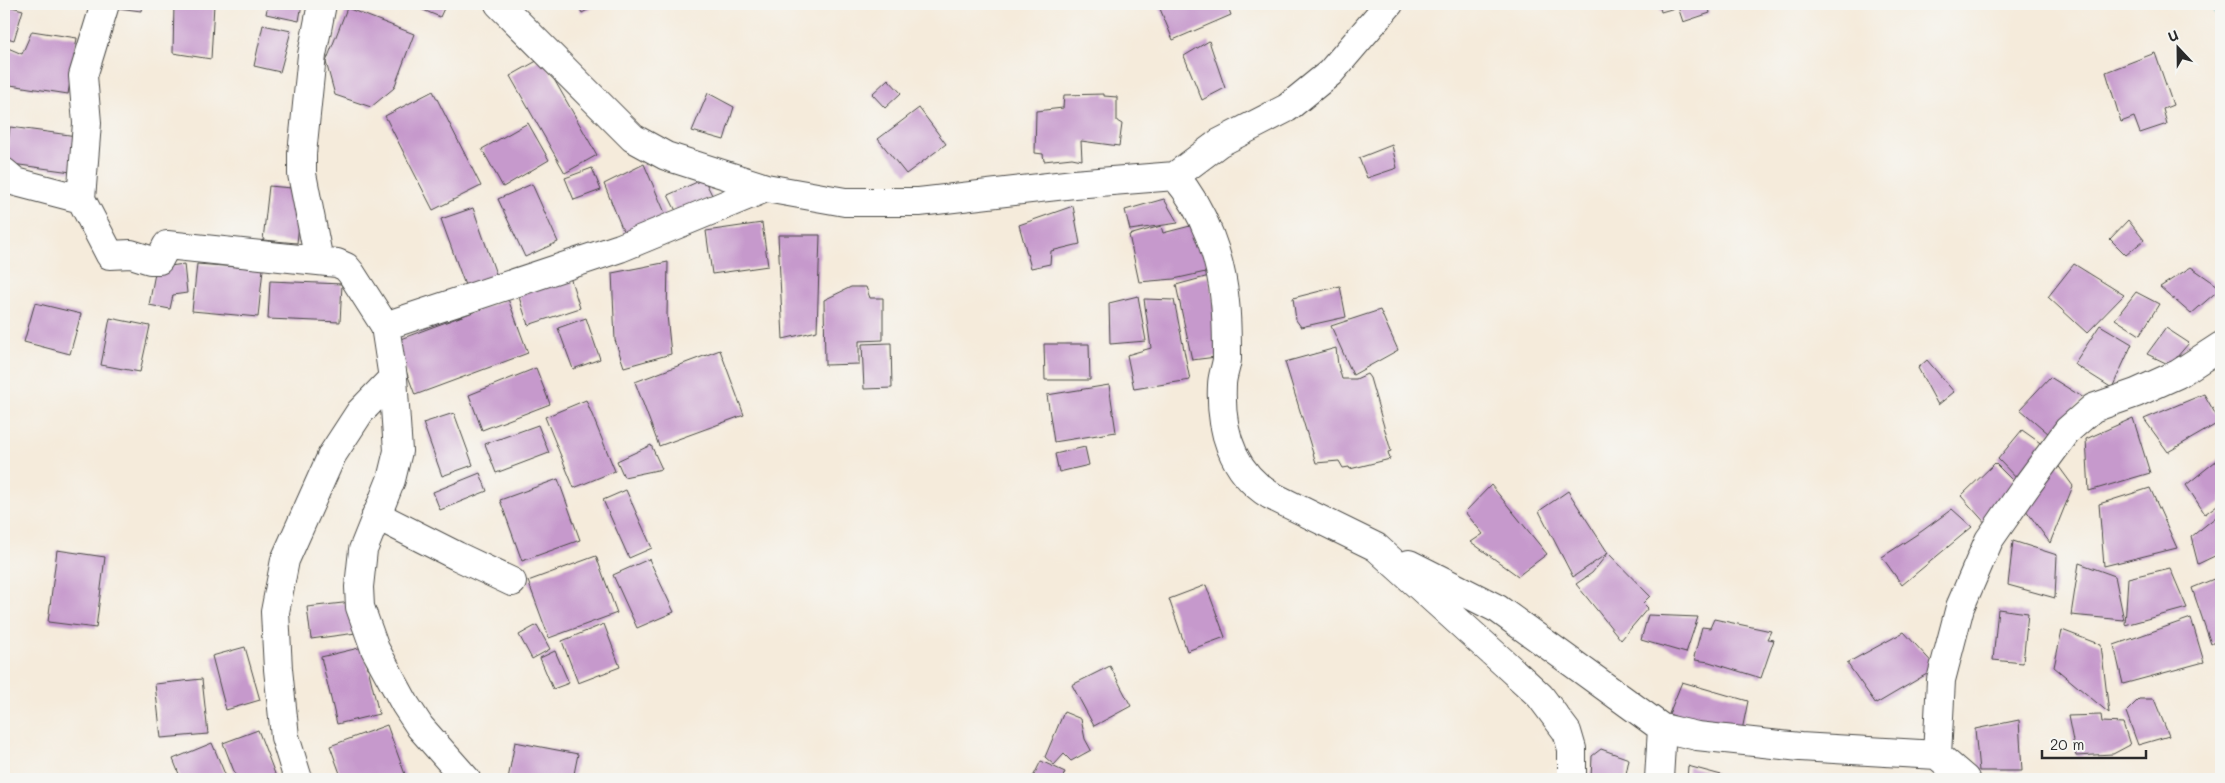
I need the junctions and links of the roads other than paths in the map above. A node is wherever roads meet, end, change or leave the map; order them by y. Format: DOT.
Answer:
graph roads {
  1 [pos="105,4"];
  2 [pos="322,4"];
  3 [pos="499,4"];
  4 [pos="1389,4"];
  5 [pos="4,172"];
  6 [pos="1175,176"];
  7 [pos="766,188"];
  8 [pos="81,199"];
  9 [pos="319,261"];
  10 [pos="385,326"];
  11 [pos="2221,346"];
  12 [pos="393,378"];
  13 [pos="376,515"];
  14 [pos="1376,547"];
  15 [pos="512,582"];
  16 [pos="1662,728"];
  17 [pos="1938,755"];
  18 [pos="298,779"];
  19 [pos="466,779"];
  20 [pos="1572,779"];
  21 [pos="1659,779"];
  22 [pos="1965,779"];
  1 -- 8 [label="street"];
  2 -- 9 [label="street"];
  3 -- 7 [label="street"];
  4 -- 6 [label="street"];
  5 -- 8 [label="street"];
  6 -- 7 [label="street"];
  6 -- 14 [label="street"];
  7 -- 10 [label="street"];
  8 -- 9 [label="street"];
  9 -- 10 [label="street"];
  10 -- 12 [label="street"];
  11 -- 17 [label="street"];
  12 -- 13 [label="street"];
  12 -- 18 [label="street"];
  13 -- 15 [label="street"];
  13 -- 19 [label="street"];
  14 -- 16 [label="street"];
  14 -- 20 [label="street"];
  16 -- 17 [label="street"];
  16 -- 21 [label="street"];
  17 -- 22 [label="street"];
}
